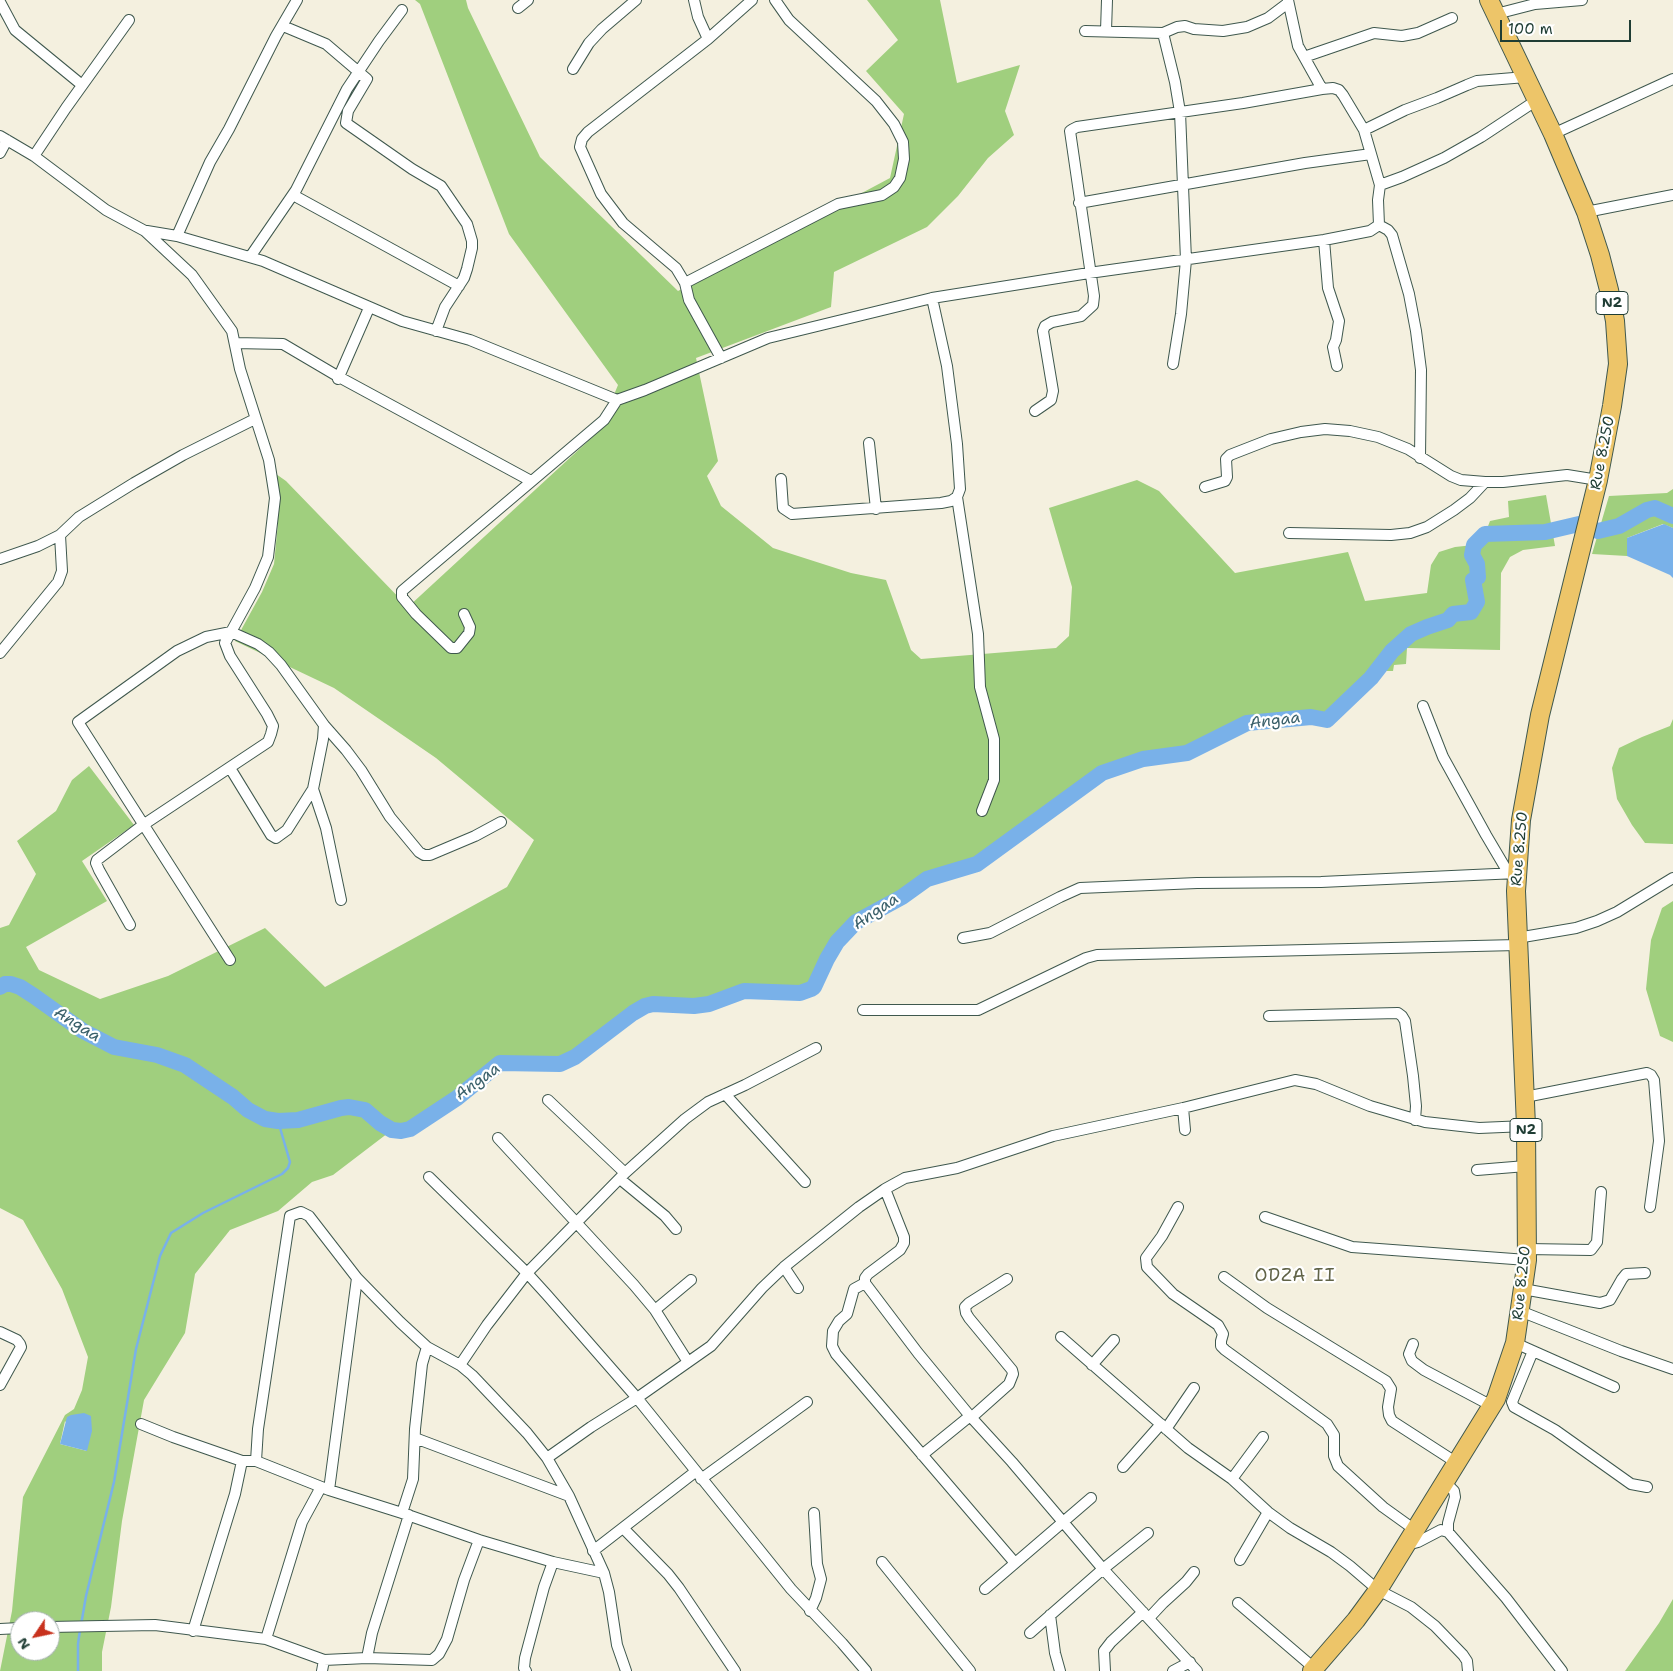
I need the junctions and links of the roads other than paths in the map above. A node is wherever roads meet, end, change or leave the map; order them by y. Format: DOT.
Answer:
graph roads {
  1 [pos="297,0"];
  2 [pos="528,0"];
  3 [pos="636,0"];
  4 [pos="694,0"];
  5 [pos="752,0"];
  6 [pos="774,0"];
  7 [pos="1107,0"];
  8 [pos="1582,0"];
  9 [pos="0,2"];
  10 [pos="1288,2"];
  11 [pos="1493,7"];
  12 [pos="518,8"];
  13 [pos="402,10"];
  14 [pos="1452,18"];
  15 [pos="129,20"];
  16 [pos="283,26"];
  17 [pos="1085,31"];
  18 [pos="1106,31"];
  19 [pos="1164,33"];
  20 [pos="708,39"];
  21 [pos="1304,56"];
  22 [pos="573,69"];
  23 [pos="358,72"];
  24 [pos="1526,77"];
  25 [pos="1673,79"];
  26 [pos="82,85"];
  27 [pos="1322,89"];
  28 [pos="1537,100"];
  29 [pos="1180,112"];
  30 [pos="1364,130"];
  31 [pos="1553,134"];
  32 [pos="4,138"];
  33 [pos="0,153"];
  34 [pos="1371,154"];
  35 [pos="34,156"];
  36 [pos="1182,185"];
  37 [pos="1380,185"];
  38 [pos="293,194"];
  39 [pos="1673,195"];
  40 [pos="1079,203"];
  41 [pos="1586,212"];
  42 [pos="1379,225"];
  43 [pos="145,231"];
  44 [pos="177,236"];
  45 [pos="1324,240"];
  46 [pos="250,257"];
  47 [pos="1186,260"];
  48 [pos="1089,273"];
  49 [pos="685,283"];
  50 [pos="459,286"];
  51 [pos="932,298"];
  52 [pos="369,308"];
  53 [pos="436,331"];
  54 [pos="236,343"];
  55 [pos="720,358"];
  56 [pos="1173,364"];
  57 [pos="1337,366"];
  58 [pos="339,378"];
  59 [pos="617,400"];
  60 [pos="1036,411"];
  61 [pos="255,419"];
  62 [pos="869,443"];
  63 [pos="1420,458"];
  64 [pos="781,479"];
  65 [pos="1598,480"];
  66 [pos="530,481"];
  67 [pos="1485,482"];
  68 [pos="1204,487"];
  69 [pos="957,497"];
  70 [pos="876,509"];
  71 [pos="1289,533"];
  72 [pos="60,535"];
  73 [pos="0,558"];
  74 [pos="464,614"];
  75 [pos="231,632"];
  76 [pos="0,653"];
  77 [pos="1423,706"];
  78 [pos="324,725"];
  79 [pos="230,768"];
  80 [pos="313,789"];
  81 [pos="982,811"];
  82 [pos="501,822"];
  83 [pos="143,825"];
  84 [pos="1513,873"];
  85 [pos="1673,878"];
  86 [pos="341,900"];
  87 [pos="130,925"];
  88 [pos="963,938"];
  89 [pos="1517,942"];
  90 [pos="230,960"];
  91 [pos="862,1010"];
  92 [pos="1269,1016"];
  93 [pos="816,1048"];
  94 [pos="725,1094"];
  95 [pos="1525,1098"];
  96 [pos="548,1100"];
  97 [pos="1183,1108"];
  98 [pos="1416,1120"];
  99 [pos="1526,1126"];
  100 [pos="1185,1130"];
  101 [pos="498,1138"];
  102 [pos="1526,1166"];
  103 [pos="1477,1170"];
  104 [pos="623,1176"];
  105 [pos="429,1177"];
  106 [pos="805,1182"];
  107 [pos="885,1189"];
  108 [pos="1601,1192"];
  109 [pos="1178,1207"];
  110 [pos="1650,1207"];
  111 [pos="1265,1217"];
  112 [pos="577,1224"];
  113 [pos="676,1230"];
  114 [pos="1527,1255"];
  115 [pos="784,1268"];
  116 [pos="527,1273"];
  117 [pos="1645,1273"];
  118 [pos="1224,1277"];
  119 [pos="357,1278"];
  120 [pos="1007,1279"];
  121 [pos="692,1280"];
  122 [pos="865,1283"];
  123 [pos="798,1288"];
  124 [pos="1523,1288"];
  125 [pos="655,1310"];
  126 [pos="1520,1311"];
  127 [pos="0,1332"];
  128 [pos="1061,1337"];
  129 [pos="1114,1340"];
  130 [pos="1515,1343"];
  131 [pos="1413,1344"];
  132 [pos="427,1347"];
  133 [pos="1533,1351"];
  134 [pos="688,1362"];
  135 [pos="460,1365"];
  136 [pos="1092,1365"];
  137 [pos="1673,1369"];
  138 [pos="0,1384"];
  139 [pos="1614,1387"];
  140 [pos="1194,1388"];
  141 [pos="637,1398"];
  142 [pos="806,1402"];
  143 [pos="1492,1406"];
  144 [pos="971,1417"];
  145 [pos="141,1424"];
  146 [pos="1164,1426"];
  147 [pos="1263,1437"];
  148 [pos="415,1438"];
  149 [pos="922,1455"];
  150 [pos="547,1458"];
  151 [pos="242,1461"];
  152 [pos="256,1461"];
  153 [pos="1457,1463"];
  154 [pos="1123,1467"];
  155 [pos="698,1476"];
  156 [pos="1232,1479"];
  157 [pos="1446,1482"];
  158 [pos="1647,1487"];
  159 [pos="325,1488"];
  160 [pos="569,1496"];
  161 [pos="1092,1498"];
  162 [pos="1268,1512"];
  163 [pos="814,1513"];
  164 [pos="406,1514"];
  165 [pos="1064,1522"];
  166 [pos="624,1529"];
  167 [pos="1448,1532"];
  168 [pos="1148,1533"];
  169 [pos="1411,1538"];
  170 [pos="479,1540"];
  171 [pos="593,1551"];
  172 [pos="1240,1560"];
  173 [pos="554,1562"];
  174 [pos="882,1562"];
  175 [pos="1015,1563"];
  176 [pos="1103,1569"];
  177 [pos="1194,1572"];
  178 [pos="604,1573"];
  179 [pos="985,1589"];
  180 [pos="1378,1590"];
  181 [pos="1238,1604"];
  182 [pos="810,1611"];
  183 [pos="1050,1615"];
  184 [pos="1146,1615"];
  185 [pos="60,1627"];
  186 [pos="192,1631"];
  187 [pos="1030,1632"];
  188 [pos="266,1640"];
  189 [pos="367,1658"];
  190 [pos="324,1660"];
  191 [pos="1194,1667"];
  192 [pos="1313,1670"];
  193 [pos="322,1671"];
  194 [pos="526,1671"];
  195 [pos="626,1671"];
  196 [pos="735,1671"];
  197 [pos="866,1671"];
  198 [pos="970,1671"];
  199 [pos="1060,1671"];
  200 [pos="1105,1671"];
  201 [pos="1173,1671"];
  202 [pos="1468,1671"];
  203 [pos="1562,1671"];
  1 -- 16 [label="street"];
  2 -- 12 [label="street"];
  3 -- 22 [label="street"];
  4 -- 20 [label="street"];
  5 -- 20 [label="street"];
  6 -- 49 [label="street"];
  7 -- 18 [label="street"];
  8 -- 11 [label="street"];
  9 -- 26 [label="street"];
  10 -- 19 [label="street"];
  10 -- 21 [label="street"];
  11 -- 24 [label="highway, Rue 8.250 / N2"];
  13 -- 23 [label="street"];
  14 -- 21 [label="street"];
  15 -- 26 [label="street"];
  16 -- 23 [label="street"];
  16 -- 44 [label="street"];
  17 -- 18 [label="street"];
  18 -- 19 [label="street"];
  19 -- 29 [label="street"];
  20 -- 49 [label="street"];
  21 -- 27 [label="street"];
  23 -- 38 [label="street"];
  23 -- 50 [label="street"];
  24 -- 28 [label="highway, Rue 8.250 / N2"];
  24 -- 30 [label="street"];
  25 -- 31 [label="street"];
  26 -- 35 [label="street"];
  27 -- 29 [label="street"];
  27 -- 30 [label="street"];
  28 -- 31 [label="highway, Rue 8.250 / N2"];
  28 -- 37 [label="street"];
  29 -- 36 [label="street"];
  29 -- 40 [label="street"];
  30 -- 34 [label="street"];
  31 -- 41 [label="highway, Rue 8.250 / N2"];
  32 -- 33 [label="street"];
  32 -- 35 [label="street"];
  34 -- 36 [label="street"];
  34 -- 37 [label="street"];
  35 -- 43 [label="street"];
  36 -- 40 [label="street"];
  36 -- 47 [label="street"];
  37 -- 42 [label="street"];
  38 -- 46 [label="street"];
  38 -- 50 [label="street"];
  39 -- 41 [label="street"];
  40 -- 48 [label="street"];
  41 -- 65 [label="highway, Rue 8.250 / N2"];
  42 -- 45 [label="street"];
  42 -- 63 [label="street"];
  43 -- 44 [label="street"];
  43 -- 54 [label="street"];
  44 -- 46 [label="street"];
  45 -- 47 [label="street"];
  45 -- 57 [label="street"];
  46 -- 52 [label="street"];
  47 -- 48 [label="street"];
  47 -- 56 [label="street"];
  48 -- 51 [label="street"];
  48 -- 60 [label="street"];
  49 -- 55 [label="street"];
  50 -- 53 [label="street"];
  51 -- 55 [label="street"];
  51 -- 69 [label="street"];
  52 -- 53 [label="street"];
  52 -- 58 [label="street"];
  53 -- 59 [label="street"];
  54 -- 58 [label="street"];
  54 -- 61 [label="street"];
  55 -- 59 [label="street"];
  58 -- 66 [label="street"];
  59 -- 66 [label="street"];
  61 -- 72 [label="street"];
  61 -- 75 [label="street"];
  62 -- 70 [label="street"];
  63 -- 67 [label="street"];
  63 -- 68 [label="street"];
  64 -- 70 [label="street"];
  65 -- 67 [label="street"];
  65 -- 84 [label="highway, Rue 8.250 / N2"];
  66 -- 74 [label="street"];
  67 -- 71 [label="street"];
  69 -- 70 [label="street"];
  69 -- 81 [label="street"];
  72 -- 73 [label="street"];
  72 -- 76 [label="street"];
  75 -- 78 [label="street"];
  75 -- 79 [label="street"];
  75 -- 83 [label="street"];
  77 -- 84 [label="street"];
  78 -- 80 [label="street"];
  78 -- 82 [label="street"];
  79 -- 80 [label="street"];
  79 -- 83 [label="street"];
  80 -- 86 [label="street"];
  83 -- 87 [label="street"];
  83 -- 90 [label="street"];
  84 -- 88 [label="street"];
  84 -- 89 [label="highway, Rue 8.250 / N2"];
  85 -- 89 [label="street"];
  89 -- 91 [label="street"];
  89 -- 95 [label="highway, Rue 8.250 / N2"];
  92 -- 98 [label="street"];
  93 -- 94 [label="street"];
  94 -- 104 [label="street"];
  94 -- 106 [label="street"];
  95 -- 99 [label="highway, Rue 8.250 / N2"];
  95 -- 110 [label="street"];
  96 -- 104 [label="street"];
  97 -- 98 [label="street"];
  97 -- 100 [label="street"];
  97 -- 107 [label="street"];
  98 -- 99 [label="street"];
  99 -- 102 [label="highway, Rue 8.250 / N2"];
  101 -- 112 [label="street"];
  102 -- 103 [label="street"];
  102 -- 114 [label="highway, Rue 8.250 / N2"];
  104 -- 112 [label="street"];
  104 -- 113 [label="street"];
  105 -- 116 [label="street"];
  107 -- 115 [label="street"];
  107 -- 122 [label="street"];
  108 -- 114 [label="street"];
  109 -- 169 [label="street"];
  111 -- 114 [label="street"];
  112 -- 116 [label="street"];
  112 -- 125 [label="street"];
  114 -- 124 [label="highway, Rue 8.250 / N2"];
  115 -- 123 [label="street"];
  115 -- 134 [label="street"];
  116 -- 135 [label="street"];
  116 -- 141 [label="street"];
  117 -- 124 [label="street"];
  118 -- 153 [label="street"];
  119 -- 132 [label="street"];
  119 -- 152 [label="street"];
  119 -- 159 [label="street"];
  120 -- 144 [label="street"];
  121 -- 125 [label="street"];
  122 -- 144 [label="street"];
  122 -- 149 [label="street"];
  124 -- 126 [label="highway, Rue 8.250 / N2"];
  125 -- 134 [label="street"];
  126 -- 130 [label="highway, Rue 8.250 / N2"];
  126 -- 137 [label="street"];
  127 -- 138 [label="street"];
  128 -- 136 [label="street"];
  129 -- 136 [label="street"];
  130 -- 133 [label="street"];
  130 -- 143 [label="highway, Rue 8.250 / N2"];
  131 -- 143 [label="street"];
  132 -- 135 [label="street"];
  132 -- 148 [label="street"];
  133 -- 139 [label="street"];
  133 -- 158 [label="street"];
  134 -- 141 [label="street"];
  135 -- 150 [label="street"];
  136 -- 146 [label="street"];
  140 -- 146 [label="street"];
  141 -- 150 [label="street"];
  141 -- 155 [label="street"];
  142 -- 155 [label="street"];
  143 -- 153 [label="highway, Rue 8.250 / N2"];
  144 -- 149 [label="street"];
  144 -- 165 [label="street"];
  145 -- 151 [label="street"];
  146 -- 154 [label="street"];
  146 -- 156 [label="street"];
  147 -- 156 [label="street"];
  148 -- 160 [label="street"];
  148 -- 164 [label="street"];
  149 -- 175 [label="street"];
  150 -- 160 [label="street"];
  151 -- 152 [label="street"];
  151 -- 186 [label="street"];
  152 -- 159 [label="street"];
  153 -- 157 [label="highway, Rue 8.250 / N2"];
  155 -- 166 [label="street"];
  155 -- 182 [label="street"];
  156 -- 162 [label="street"];
  157 -- 167 [label="street"];
  157 -- 169 [label="highway, Rue 8.250 / N2"];
  159 -- 164 [label="street"];
  159 -- 188 [label="street"];
  160 -- 171 [label="street"];
  161 -- 165 [label="street"];
  162 -- 172 [label="street"];
  162 -- 180 [label="street"];
  163 -- 182 [label="street"];
  164 -- 170 [label="street"];
  164 -- 189 [label="street"];
  165 -- 175 [label="street"];
  165 -- 176 [label="street"];
  166 -- 171 [label="street"];
  166 -- 196 [label="street"];
  167 -- 169 [label="street"];
  167 -- 203 [label="street"];
  168 -- 176 [label="street"];
  169 -- 180 [label="highway, Rue 8.250 / N2"];
  170 -- 173 [label="street"];
  170 -- 189 [label="street"];
  171 -- 178 [label="street"];
  173 -- 178 [label="street"];
  173 -- 194 [label="street"];
  174 -- 198 [label="street"];
  175 -- 179 [label="street"];
  176 -- 183 [label="street"];
  176 -- 184 [label="street"];
  177 -- 184 [label="street"];
  178 -- 195 [label="street"];
  180 -- 192 [label="highway, Rue 8.250 / N2"];
  180 -- 202 [label="street"];
  181 -- 192 [label="street"];
  182 -- 197 [label="street"];
  183 -- 187 [label="street"];
  183 -- 199 [label="street"];
  184 -- 191 [label="street"];
  184 -- 200 [label="street"];
  185 -- 186 [label="street"];
  186 -- 188 [label="street"];
  188 -- 190 [label="street"];
  189 -- 190 [label="street"];
  190 -- 193 [label="street"];
  191 -- 201 [label="street"];
}
